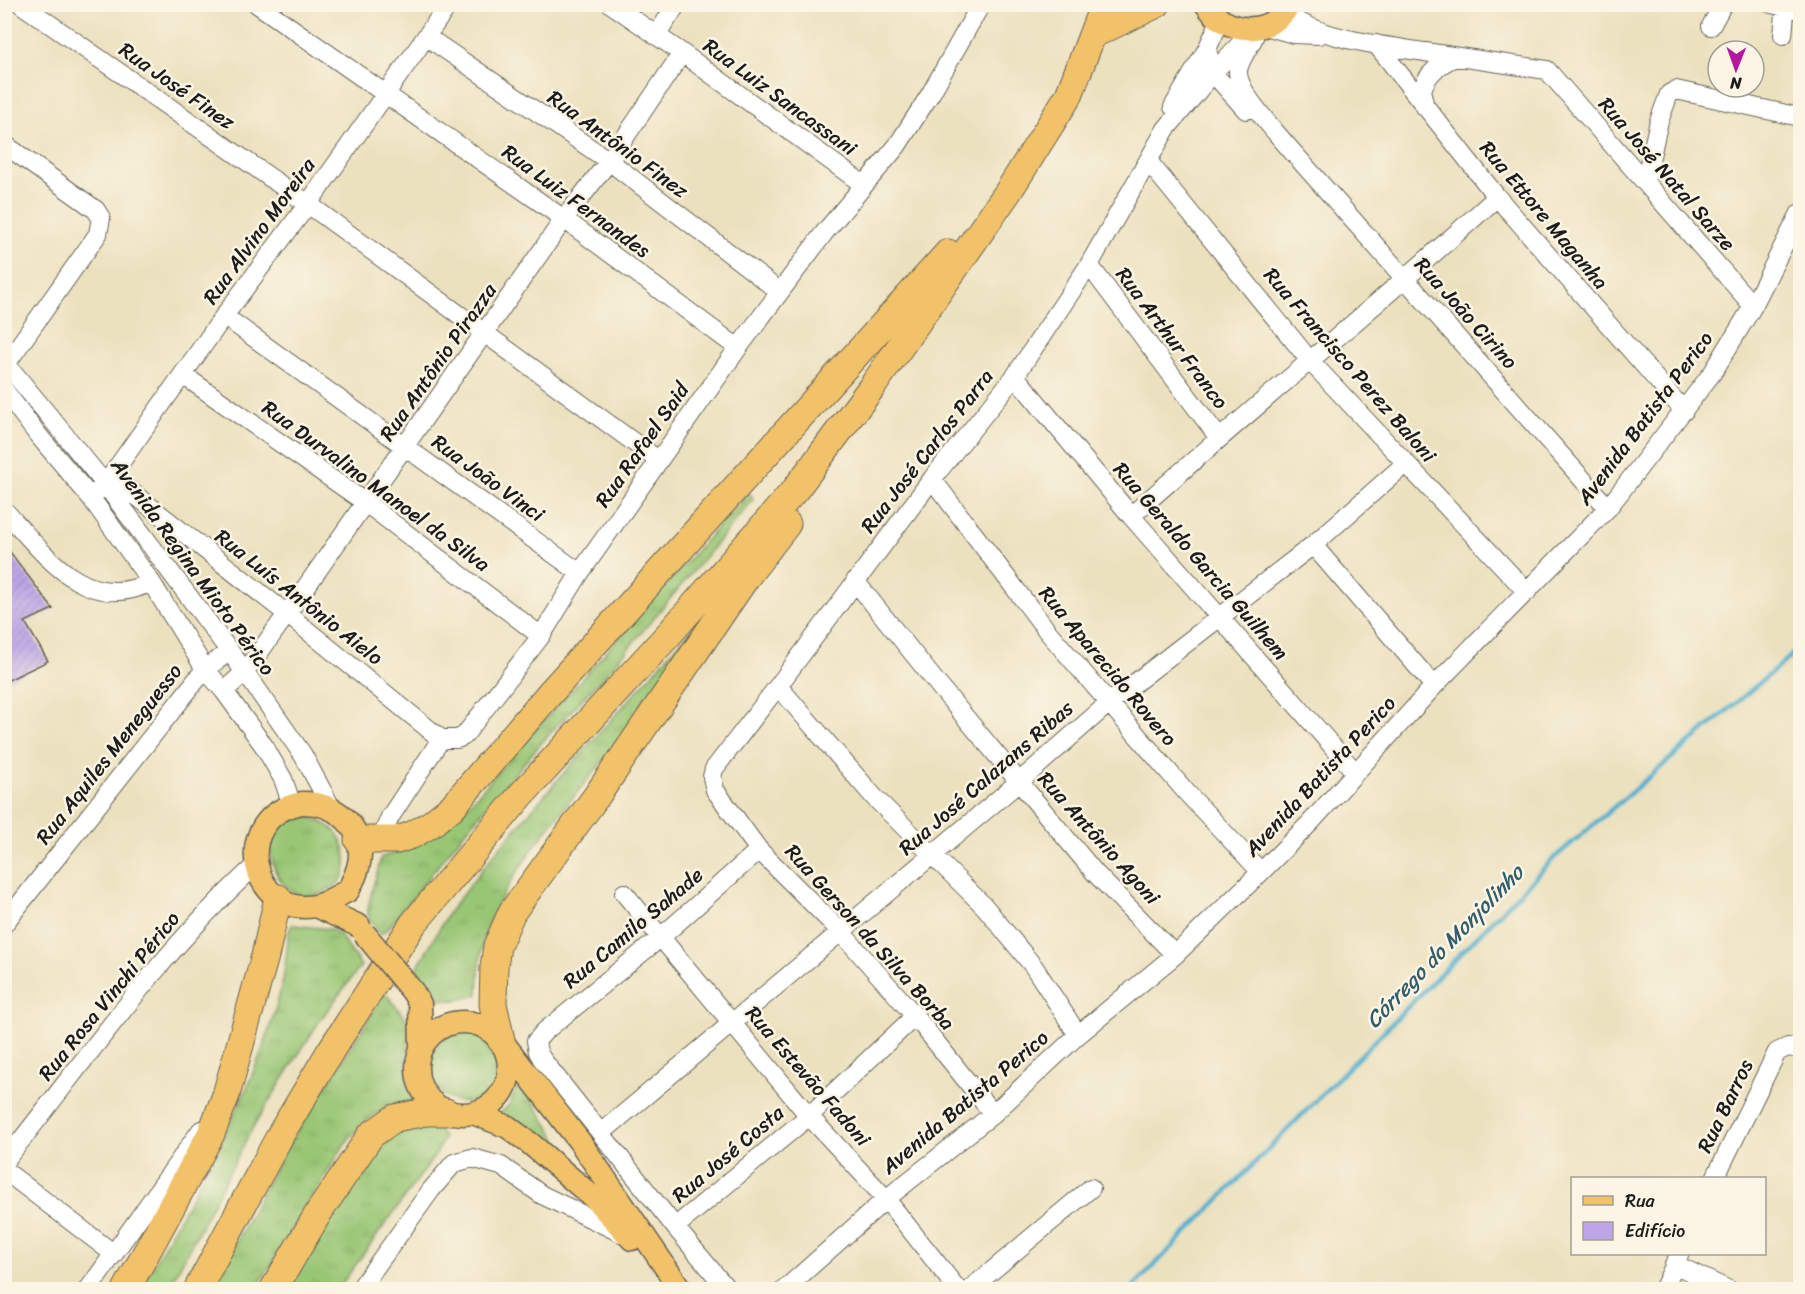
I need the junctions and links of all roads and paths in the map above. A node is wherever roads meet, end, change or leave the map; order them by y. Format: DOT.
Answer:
graph roads {
  1 [pos="21,4"];
  2 [pos="257,4"];
  3 [pos="449,4"];
  4 [pos="611,4"];
  5 [pos="677,4"];
  6 [pos="981,4"];
  7 [pos="1104,4"];
  8 [pos="1157,4"];
  9 [pos="1723,4"];
  10 [pos="1785,7"];
  11 [pos="1288,9"];
  12 [pos="1213,13"];
  13 [pos="1711,26"];
  14 [pos="1258,28"];
  15 [pos="1092,35"];
  16 [pos="1783,35"];
  17 [pos="656,36"];
  18 [pos="427,37"];
  19 [pos="1341,37"];
  20 [pos="1376,45"];
  21 [pos="1207,49"];
  22 [pos="682,53"];
  23 [pos="1457,57"];
  24 [pos="1213,73"];
  25 [pos="385,93"];
  26 [pos="1425,107"];
  27 [pos="1800,117"];
  28 [pos="1166,129"];
  29 [pos="4,144"];
  30 [pos="1290,149"];
  31 [pos="609,161"];
  32 [pos="1148,161"];
  33 [pos="1645,182"];
  34 [pos="864,185"];
  35 [pos="1008,192"];
  36 [pos="1497,197"];
  37 [pos="308,204"];
  38 [pos="1800,213"];
  39 [pos="564,219"];
  40 [pos="1089,265"];
  41 [pos="1406,280"];
  42 [pos="780,292"];
  43 [pos="1753,306"];
  44 [pos="224,316"];
  45 [pos="484,333"];
  46 [pos="738,348"];
  47 [pos="1311,362"];
  48 [pos="5,364"];
  49 [pos="183,375"];
  50 [pos="1015,376"];
  51 [pos="872,387"];
  52 [pos="4,390"];
  53 [pos="1684,411"];
  54 [pos="1219,438"];
  55 [pos="406,447"];
  56 [pos="658,460"];
  57 [pos="1405,464"];
  58 [pos="932,478"];
  59 [pos="108,480"];
  60 [pos="91,498"];
  61 [pos="366,503"];
  62 [pos="1608,508"];
  63 [pos="4,510"];
  64 [pos="1131,516"];
  65 [pos="1313,545"];
  66 [pos="580,573"];
  67 [pos="855,581"];
  68 [pos="176,582"];
  69 [pos="155,589"];
  70 [pos="1527,592"];
  71 [pos="287,614"];
  72 [pos="1220,618"];
  73 [pos="541,636"];
  74 [pos="229,652"];
  75 [pos="205,669"];
  76 [pos="244,672"];
  77 [pos="778,686"];
  78 [pos="1434,686"];
  79 [pos="224,691"];
  80 [pos="1109,703"];
  81 [pos="441,739"];
  82 [pos="1355,772"];
  83 [pos="1019,782"];
  84 [pos="715,790"];
  85 [pos="292,805"];
  86 [pos="332,809"];
  87 [pos="369,840"];
  88 [pos="759,850"];
  89 [pos="932,855"];
  90 [pos="256,865"];
  91 [pos="1262,872"];
  92 [pos="348,891"];
  93 [pos="624,893"];
  94 [pos="278,898"];
  95 [pos="316,906"];
  96 [pos="4,924"];
  97 [pos="362,929"];
  98 [pos="841,932"];
  99 [pos="660,938"];
  100 [pos="1175,955"];
  101 [pos="417,998"];
  102 [pos="915,1016"];
  103 [pos="454,1022"];
  104 [pos="733,1024"];
  105 [pos="1078,1035"];
  106 [pos="501,1040"];
  107 [pos="421,1047"];
  108 [pos="1800,1049"];
  109 [pos="226,1095"];
  110 [pos="446,1112"];
  111 [pos="473,1113"];
  112 [pos="993,1114"];
  113 [pos="809,1116"];
  114 [pos="601,1133"];
  115 [pos="4,1162"];
  116 [pos="4,1170"];
  117 [pos="1716,1177"];
  118 [pos="1091,1188"];
  119 [pos="886,1199"];
  120 [pos="675,1227"];
  121 [pos="632,1239"];
  122 [pos="114,1254"];
  123 [pos="1677,1259"];
  124 [pos="88,1290"];
  125 [pos="126,1290"];
  126 [pos="197,1290"];
  127 [pos="273,1290"];
  128 [pos="358,1290"];
  129 [pos="667,1290"];
  130 [pos="681,1290"];
  131 [pos="728,1290"];
  132 [pos="784,1290"];
  133 [pos="958,1290"];
  134 [pos="969,1290"];
  135 [pos="1663,1290"];
  136 [pos="1729,1290"];
  1 -- 37 [label="street, Rua José Finez"];
  2 -- 25 [label="street, Rua Luiz Fernandes"];
  3 -- 18 [label="street, Rua Alvino Moreira"];
  4 -- 17 [label="street, Rua Luiz Sancassani"];
  5 -- 17 [label="street"];
  6 -- 34 [label="street, Rua Rafael Said"];
  7 -- 15 [label="highway"];
  8 -- 15 [label="highway"];
  9 -- 13 [label="street"];
  10 -- 16 [label="street"];
  11 -- 14 [label="main road"];
  11 -- 19 [label="street"];
  12 -- 14 [label="main road"];
  12 -- 21 [label="street, Rua José Carlos Parra"];
  14 -- 19 [label="street"];
  14 -- 24 [label="street, Rua José Carlos Parra"];
  14 -- 30 [label="street"];
  15 -- 35 [label="highway"];
  17 -- 22 [label="street, Rua Luiz Sancassani"];
  18 -- 25 [label="street, Rua Alvino Moreira"];
  18 -- 31 [label="street, Rua Antônio Finez"];
  19 -- 20 [label="street"];
  20 -- 23 [label="street"];
  20 -- 26 [label="street, Rua Ettore Maganha"];
  21 -- 24 [label="street"];
  21 -- 28 [label="street, Rua José Carlos Parra"];
  22 -- 31 [label="street, Rua Antônio Pirazza"];
  22 -- 34 [label="street, Rua Luiz Sancassani"];
  23 -- 26 [label="street"];
  23 -- 33 [label="street, Rua José Natal Sarze"];
  24 -- 28 [label="street, Rua José Carlos Parra"];
  24 -- 30 [label="street"];
  25 -- 37 [label="street, Rua Alvino Moreira"];
  25 -- 39 [label="street, Rua Luiz Fernandes"];
  26 -- 36 [label="street, Rua Ettore Maganha"];
  27 -- 33 [label="street"];
  28 -- 32 [label="street, Rua José Carlos Parra"];
  29 -- 48 [label="street"];
  30 -- 41 [label="street, Rua João Cirino"];
  31 -- 39 [label="street, Rua Antônio Pirazza"];
  31 -- 42 [label="street, Rua Antônio Finez"];
  32 -- 40 [label="street, Rua José Carlos Parra"];
  32 -- 47 [label="street, Rua Francisco Perez Baloni"];
  33 -- 43 [label="street, Rua José Natal Sarze"];
  34 -- 42 [label="street, Rua Rafael Said"];
  35 -- 51 [label="highway"];
  35 -- 87 [label="highway"];
  36 -- 41 [label="street"];
  36 -- 53 [label="street, Rua Ettore Maganha"];
  37 -- 44 [label="street, Rua Alvino Moreira"];
  37 -- 45 [label="street, Rua José Finez"];
  38 -- 43 [label="street, Avenida Batista Perico"];
  39 -- 45 [label="street, Rua Antônio Pirazza"];
  39 -- 46 [label="street, Rua Luiz Fernandes"];
  40 -- 50 [label="street, Rua José Carlos Parra"];
  40 -- 54 [label="street, Rua Arthur Franco"];
  41 -- 47 [label="street"];
  41 -- 62 [label="street, Rua João Cirino"];
  42 -- 46 [label="street, Rua Rafael Said"];
  43 -- 53 [label="street, Avenida Batista Perico"];
  44 -- 49 [label="street, Rua Alvino Moreira"];
  44 -- 55 [label="street, Rua João Vinci"];
  45 -- 55 [label="street, Rua Antônio Pirazza"];
  45 -- 56 [label="street, Rua José Finez"];
  46 -- 56 [label="street, Rua Rafael Said"];
  47 -- 54 [label="street"];
  47 -- 57 [label="street, Rua Francisco Perez Baloni"];
  48 -- 59 [label="street, Avenida Regina Mioto Périco"];
  49 -- 59 [label="street, Rua Alvino Moreira"];
  49 -- 61 [label="street, Rua Durvalino Manoel da Silva"];
  50 -- 58 [label="street, Rua José Carlos Parra"];
  50 -- 64 [label="street, Rua Geraldo Garcia Guilhem"];
  51 -- 106 [label="highway"];
  51 -- 126 [label="highway"];
  52 -- 60 [label="street, Avenida Regina Mioto Périco"];
  53 -- 62 [label="street, Avenida Batista Perico"];
  54 -- 64 [label="street"];
  55 -- 61 [label="street, Rua Antônio Pirazza"];
  55 -- 66 [label="street, Rua João Vinci"];
  56 -- 66 [label="street, Rua Rafael Said"];
  57 -- 65 [label="street, Rua José Calazans Ribas"];
  57 -- 70 [label="street, Rua Francisco Perez Baloni"];
  58 -- 67 [label="street, Rua José Carlos Parra"];
  58 -- 80 [label="street, Rua Aparecido Rovero"];
  59 -- 60 [label="street, Rua Alvino Moreira"];
  59 -- 68 [label="street, Avenida Regina Mioto Périco"];
  59 -- 71 [label="street, Rua Luís Antônio Aielo"];
  60 -- 69 [label="street, Avenida Regina Mioto Périco"];
  61 -- 71 [label="street, Rua Antônio Pirazza"];
  61 -- 73 [label="street, Rua Durvalino Manoel da Silva"];
  62 -- 70 [label="street, Avenida Batista Perico"];
  63 -- 69 [label="street"];
  64 -- 72 [label="street, Rua Geraldo Garcia Guilhem"];
  65 -- 72 [label="street, Rua José Calazans Ribas"];
  65 -- 78 [label="street"];
  66 -- 73 [label="street, Rua Rafael Said"];
  67 -- 77 [label="street, Rua José Carlos Parra"];
  67 -- 83 [label="street, Rua Antônio Agoni"];
  68 -- 69 [label="street"];
  68 -- 74 [label="street, Avenida Regina Mioto Périco"];
  69 -- 75 [label="street, Avenida Regina Mioto Périco"];
  70 -- 78 [label="street, Avenida Batista Perico"];
  71 -- 76 [label="street, Rua Antônio Pirazza"];
  71 -- 81 [label="street, Rua Luís Antônio Aielo"];
  72 -- 80 [label="street, Rua José Calazans Ribas"];
  72 -- 82 [label="street, Rua Geraldo Garcia Guilhem"];
  73 -- 81 [label="street, Rua Rafael Said"];
  74 -- 75 [label="street, Rua Aquiles Meneguesso"];
  74 -- 76 [label="street, Avenida Regina Mioto Périco"];
  75 -- 79 [label="street, Avenida Regina Mioto Périco"];
  75 -- 96 [label="street, Rua Aquiles Meneguesso"];
  76 -- 79 [label="street, Rua Antônio Pirazza"];
  76 -- 86 [label="street, Avenida Regina Mioto Périco"];
  77 -- 84 [label="street, Rua José Carlos Parra"];
  77 -- 89 [label="street"];
  78 -- 82 [label="street, Avenida Batista Perico"];
  79 -- 85 [label="street, Avenida Regina Mioto Périco"];
  80 -- 83 [label="street, Rua José Calazans Ribas"];
  80 -- 91 [label="street, Rua Aparecido Rovero"];
  81 -- 87 [label="street"];
  82 -- 91 [label="street, Avenida Batista Perico"];
  83 -- 89 [label="street, Rua José Calazans Ribas"];
  83 -- 100 [label="street, Rua Antônio Agoni"];
  84 -- 88 [label="street, Rua Gerson da Silva Borba"];
  85 -- 86 [label="main road"];
  85 -- 90 [label="main road"];
  86 -- 87 [label="main road"];
  87 -- 92 [label="main road"];
  88 -- 98 [label="street, Rua Gerson da Silva Borba"];
  88 -- 99 [label="street, Rua Camilo Sahade"];
  89 -- 98 [label="street, Rua José Calazans Ribas"];
  89 -- 105 [label="street"];
  90 -- 94 [label="main road"];
  90 -- 115 [label="street, Rua Rosa Vinchi Périco"];
  91 -- 100 [label="street, Avenida Batista Perico"];
  92 -- 95 [label="main road"];
  92 -- 97 [label="main road"];
  93 -- 99 [label="street, Rua Estevão Fadoni"];
  94 -- 95 [label="main road"];
  94 -- 109 [label="highway"];
  95 -- 97 [label="main road"];
  97 -- 101 [label="main road, bridge"];
  98 -- 102 [label="street, Rua Gerson da Silva Borba"];
  98 -- 104 [label="street, Rua José Calazans Ribas"];
  99 -- 104 [label="street, Rua Estevão Fadoni"];
  99 -- 114 [label="street, Rua Camilo Sahade"];
  100 -- 105 [label="street, Avenida Batista Perico"];
  101 -- 103 [label="main road"];
  101 -- 107 [label="main road"];
  102 -- 112 [label="street, Rua Gerson da Silva Borba"];
  102 -- 113 [label="street, Rua José Costa"];
  103 -- 106 [label="main road"];
  103 -- 107 [label="main road"];
  104 -- 113 [label="street, Rua Estevão Fadoni"];
  104 -- 114 [label="street, Rua José Calazans Ribas"];
  105 -- 112 [label="street, Avenida Batista Perico"];
  106 -- 111 [label="main road"];
  106 -- 130 [label="main road"];
  107 -- 110 [label="main road"];
  108 -- 117 [label="street, Rua Barros"];
  109 -- 122 [label="street"];
  109 -- 125 [label="highway"];
  110 -- 111 [label="main road"];
  110 -- 127 [label="highway"];
  111 -- 121 [label="main road"];
  112 -- 119 [label="street, Avenida Batista Perico"];
  113 -- 119 [label="street, Rua Estevão Fadoni"];
  113 -- 120 [label="street, Rua José Costa"];
  114 -- 120 [label="street"];
  116 -- 122 [label="street"];
  118 -- 134 [label="street"];
  119 -- 132 [label="street, Avenida Batista Perico"];
  119 -- 133 [label="street, Rua Estevão Fadoni"];
  120 -- 131 [label="street"];
  121 -- 128 [label="street"];
  121 -- 129 [label="main road"];
  122 -- 124 [label="street"];
  123 -- 135 [label="street"];
  123 -- 136 [label="street"];
}
